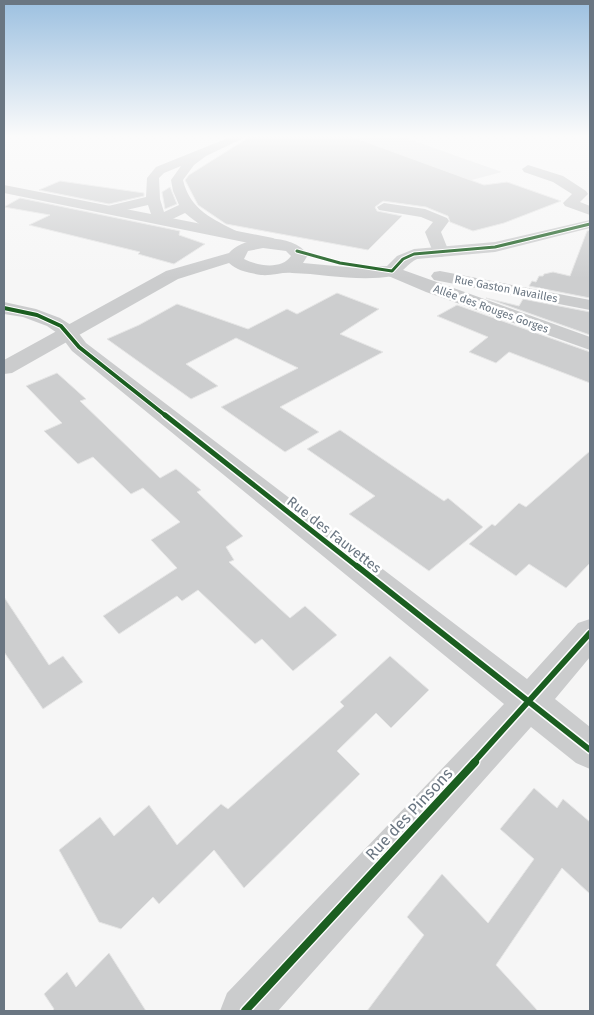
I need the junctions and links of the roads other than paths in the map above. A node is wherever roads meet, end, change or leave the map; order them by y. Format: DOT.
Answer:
graph roads {
  1 [pos="153,183"];
  2 [pos="177,183"];
  3 [pos="565,183"];
  4 [pos="4,189"];
  5 [pos="153,199"];
  6 [pos="186,206"];
  7 [pos="384,207"];
  8 [pos="109,210"];
  9 [pos="590,211"];
  10 [pos="159,220"];
  11 [pos="590,224"];
  12 [pos="237,247"];
  13 [pos="297,251"];
  14 [pos="441,252"];
  15 [pos="285,267"];
  16 [pos="251,269"];
  17 [pos="392,271"];
  18 [pos="147,290"];
  19 [pos="590,306"];
  20 [pos="4,308"];
  21 [pos="69,333"];
  22 [pos="590,344"];
  23 [pos="4,368"];
  24 [pos="590,632"];
  25 [pos="529,703"];
  26 [pos="590,750"];
  27 [pos="245,1011"];
  1 -- 5 [label="street"];
  2 -- 6 [label="street"];
  3 -- 9 [label="street"];
  4 -- 8 [label="street"];
  5 -- 8 [label="street"];
  5 -- 10 [label="street"];
  6 -- 10 [label="street"];
  6 -- 12 [label="street"];
  7 -- 14 [label="street"];
  8 -- 10 [label="street"];
  10 -- 12 [label="street"];
  11 -- 14 [label="street"];
  12 -- 13 [label="street, Rue Gaston Navailles"];
  12 -- 16 [label="street"];
  12 -- 18 [label="street"];
  13 -- 15 [label="street"];
  13 -- 17 [label="street, Rue Gaston Navailles"];
  14 -- 17 [label="street"];
  15 -- 16 [label="street, Rue Gaston Navailles"];
  15 -- 17 [label="street, Rue Gaston Navailles"];
  16 -- 18 [label="street, Rue Gaston Navailles"];
  17 -- 19 [label="street, Rue Gaston Navailles"];
  17 -- 22 [label="street, Allée des Rouges Gorges"];
  18 -- 21 [label="street"];
  20 -- 21 [label="street, Rue des Fauvettes"];
  21 -- 23 [label="street"];
  21 -- 25 [label="street, Rue des Fauvettes"];
  24 -- 25 [label="street, Rue des Pinsons"];
  25 -- 26 [label="street, Rue des Fauvettes"];
  25 -- 27 [label="street, Rue des Pinsons"];
}
